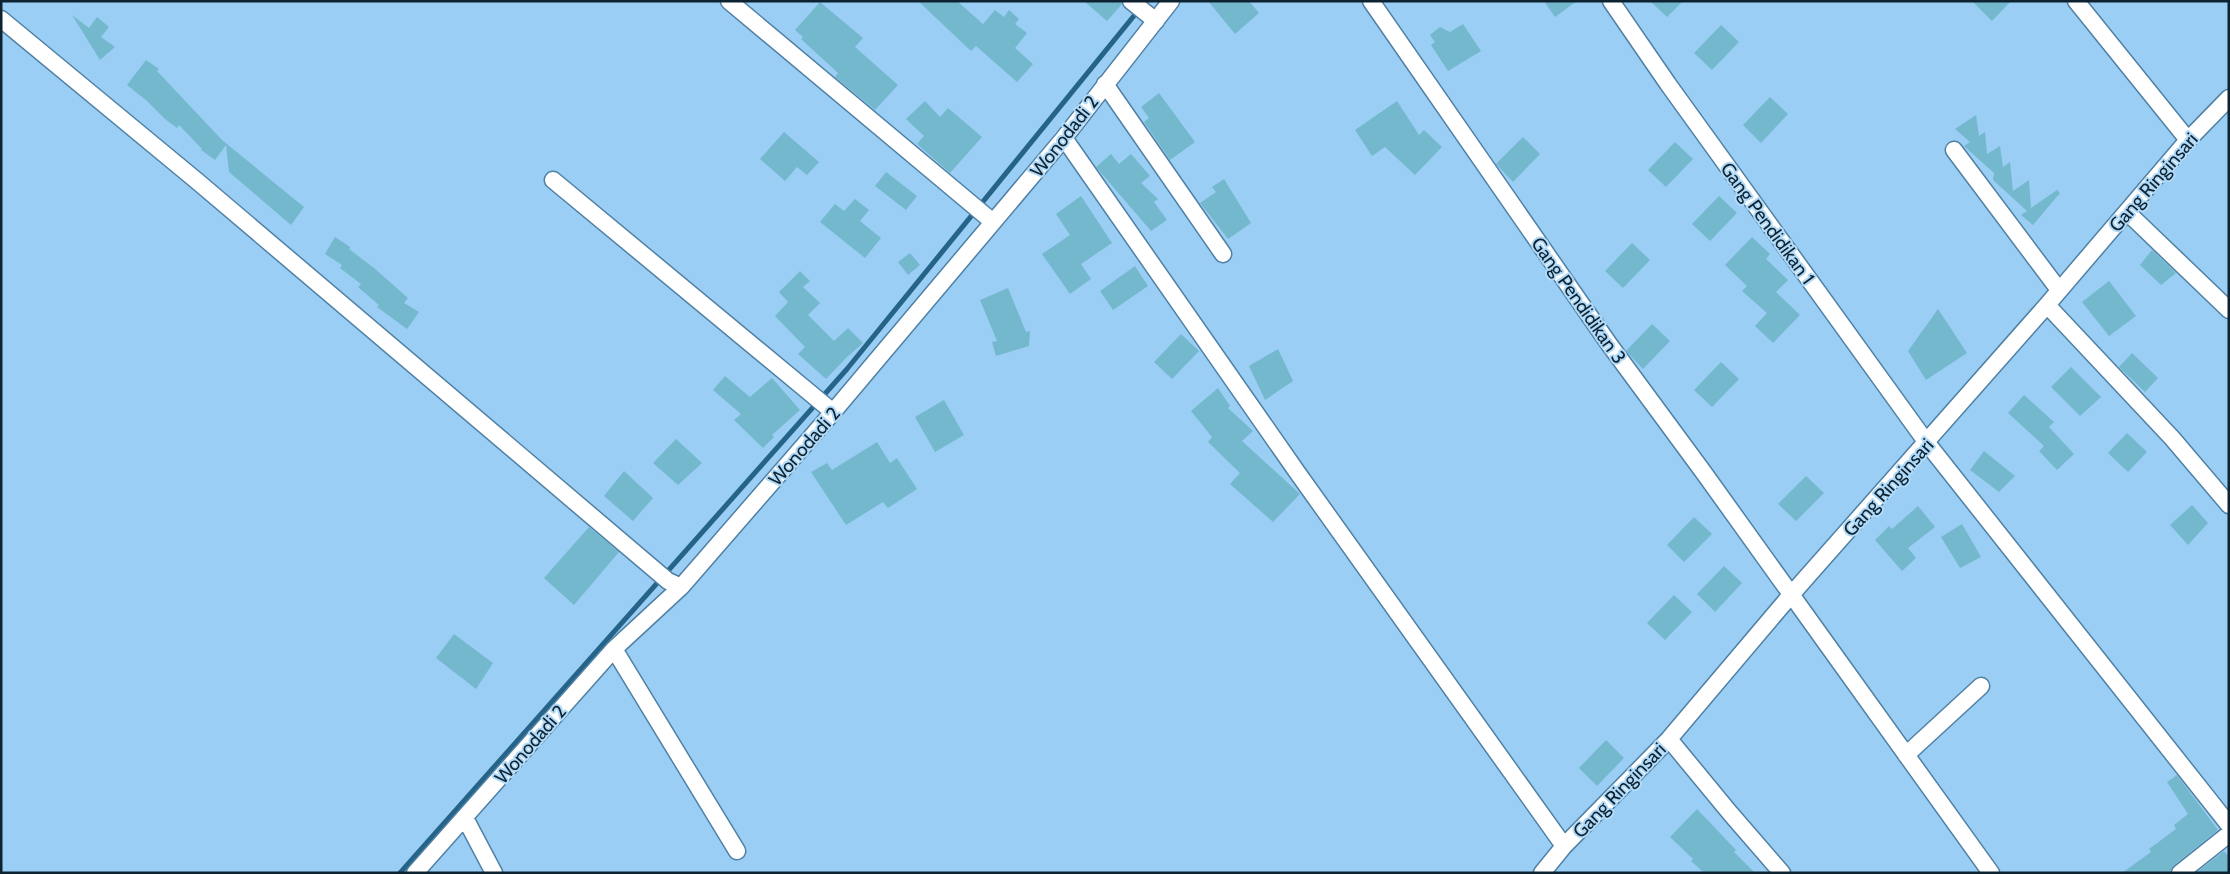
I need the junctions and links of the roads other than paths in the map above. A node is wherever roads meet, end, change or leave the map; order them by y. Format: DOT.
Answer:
graph roads {
  1 [pos="729,1"];
  2 [pos="1131,1"];
  3 [pos="1171,1"];
  4 [pos="1371,1"];
  5 [pos="1611,1"];
  6 [pos="2076,1"];
  7 [pos="1,19"];
  8 [pos="1156,21"];
  9 [pos="1105,84"];
  10 [pos="2229,98"];
  11 [pos="1064,138"];
  12 [pos="2188,140"];
  13 [pos="1954,150"];
  14 [pos="552,180"];
  15 [pos="2127,212"];
  16 [pos="993,222"];
  17 [pos="1223,254"];
  18 [pos="2059,290"];
  19 [pos="2047,305"];
  20 [pos="2229,310"];
  21 [pos="831,411"];
  22 [pos="1927,443"];
  23 [pos="2229,505"];
  24 [pos="675,584"];
  25 [pos="1790,596"];
  26 [pos="614,649"];
  27 [pos="1981,686"];
  28 [pos="1669,738"];
  29 [pos="1906,755"];
  30 [pos="465,818"];
  31 [pos="2229,825"];
  32 [pos="2229,834"];
  33 [pos="1564,846"];
  34 [pos="737,851"];
  35 [pos="416,873"];
  36 [pos="494,873"];
  37 [pos="1542,873"];
  38 [pos="1782,873"];
  39 [pos="1990,873"];
  40 [pos="2180,873"];
  1 -- 16 [label="street"];
  2 -- 8 [label="street"];
  3 -- 8 [label="street, Wonodadi 2"];
  4 -- 25 [label="street, Gang Pendidikan 3"];
  5 -- 22 [label="street, Gang Pendidikan 1"];
  6 -- 12 [label="street"];
  7 -- 24 [label="street"];
  8 -- 9 [label="street, Wonodadi 2"];
  9 -- 11 [label="street, Wonodadi 2"];
  9 -- 17 [label="street"];
  10 -- 12 [label="street, Gang Ringinsari"];
  11 -- 16 [label="street, Wonodadi 2"];
  11 -- 33 [label="street"];
  12 -- 15 [label="street, Gang Ringinsari"];
  13 -- 18 [label="street"];
  14 -- 21 [label="street"];
  15 -- 18 [label="street, Gang Ringinsari"];
  15 -- 20 [label="street"];
  16 -- 21 [label="street, Wonodadi 2"];
  18 -- 19 [label="street, Gang Ringinsari"];
  19 -- 22 [label="street, Gang Ringinsari"];
  19 -- 23 [label="street"];
  21 -- 24 [label="street, Wonodadi 2"];
  22 -- 25 [label="street, Gang Ringinsari"];
  22 -- 31 [label="street, Gang Pendidikan 1"];
  24 -- 26 [label="street, Wonodadi 2"];
  25 -- 28 [label="street, Gang Ringinsari"];
  25 -- 29 [label="street, Gang Pendidikan 3"];
  26 -- 30 [label="street, Wonodadi 2"];
  26 -- 34 [label="street"];
  27 -- 29 [label="street"];
  28 -- 33 [label="street, Gang Ringinsari"];
  28 -- 38 [label="street"];
  29 -- 39 [label="street, Gang Pendidikan 3"];
  30 -- 35 [label="street, Wonodadi 2"];
  30 -- 36 [label="street"];
  32 -- 40 [label="street"];
  33 -- 37 [label="street, Gang Ringinsari"];
}
